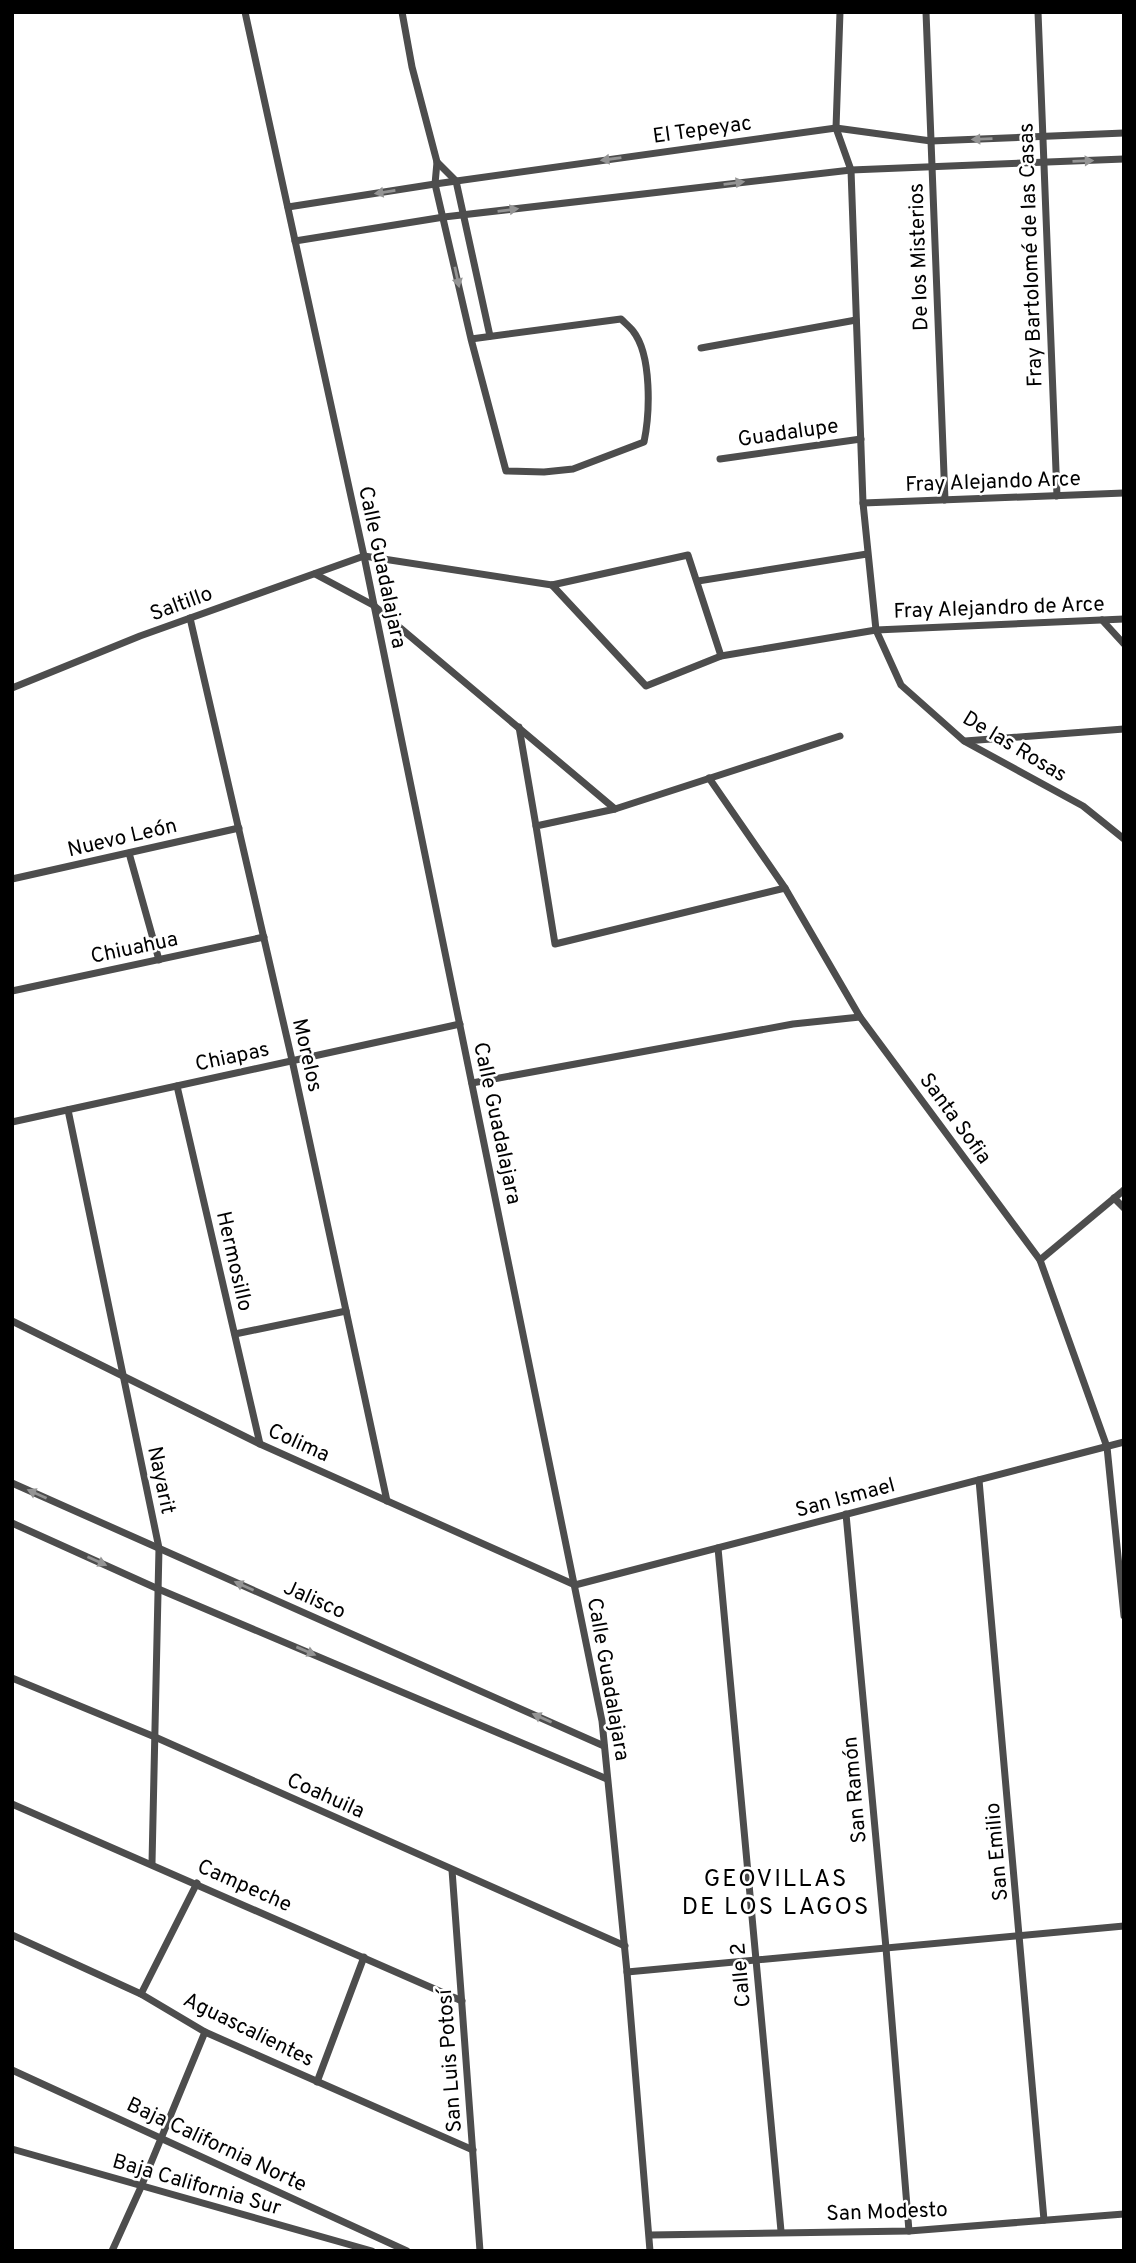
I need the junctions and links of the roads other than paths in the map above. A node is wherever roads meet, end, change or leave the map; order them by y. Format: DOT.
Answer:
graph roads {
  1 [pos="245,12"];
  2 [pos="402,12"];
  3 [pos="840,12"];
  4 [pos="926,12"];
  5 [pos="1038,12"];
  6 [pos="836,128"];
  7 [pos="1124,133"];
  8 [pos="1043,136"];
  9 [pos="931,141"];
  10 [pos="1124,159"];
  11 [pos="437,162"];
  12 [pos="1044,162"];
  13 [pos="932,166"];
  14 [pos="850,170"];
  15 [pos="456,181"];
  16 [pos="435,184"];
  17 [pos="288,207"];
  18 [pos="463,215"];
  19 [pos="444,217"];
  20 [pos="295,241"];
  21 [pos="856,320"];
  22 [pos="490,336"];
  23 [pos="471,339"];
  24 [pos="701,348"];
  25 [pos="861,439"];
  26 [pos="720,458"];
  27 [pos="1124,493"];
  28 [pos="1057,496"];
  29 [pos="945,500"];
  30 [pos="863,503"];
  31 [pos="867,554"];
  32 [pos="364,556"];
  33 [pos="315,574"];
  34 [pos="698,582"];
  35 [pos="552,585"];
  36 [pos="373,605"];
  37 [pos="190,618"];
  38 [pos="1124,619"];
  39 [pos="1102,620"];
  40 [pos="876,630"];
  41 [pos="1124,644"];
  42 [pos="721,656"];
  43 [pos="12,688"];
  44 [pos="519,727"];
  45 [pos="1124,729"];
  46 [pos="840,736"];
  47 [pos="964,741"];
  48 [pos="709,778"];
  49 [pos="615,809"];
  50 [pos="536,826"];
  51 [pos="239,828"];
  52 [pos="1124,839"];
  53 [pos="130,853"];
  54 [pos="12,879"];
  55 [pos="785,888"];
  56 [pos="264,937"];
  57 [pos="159,960"];
  58 [pos="12,991"];
  59 [pos="860,1017"];
  60 [pos="460,1024"];
  61 [pos="292,1060"];
  62 [pos="472,1083"];
  63 [pos="177,1086"];
  64 [pos="68,1110"];
  65 [pos="12,1122"];
  66 [pos="1124,1190"];
  67 [pos="1114,1198"];
  68 [pos="1124,1208"];
  69 [pos="1040,1260"];
  70 [pos="346,1311"];
  71 [pos="12,1321"];
  72 [pos="235,1334"];
  73 [pos="123,1377"];
  74 [pos="1124,1442"];
  75 [pos="260,1444"];
  76 [pos="1107,1447"];
  77 [pos="979,1480"];
  78 [pos="12,1483"];
  79 [pos="387,1500"];
  80 [pos="846,1514"];
  81 [pos="12,1523"];
  82 [pos="159,1548"];
  83 [pos="718,1548"];
  84 [pos="575,1585"];
  85 [pos="156,1588"];
  86 [pos="1124,1616"];
  87 [pos="12,1678"];
  88 [pos="155,1737"];
  89 [pos="604,1746"];
  90 [pos="607,1779"];
  91 [pos="12,1804"];
  92 [pos="152,1863"];
  93 [pos="452,1870"];
  94 [pos="197,1883"];
  95 [pos="1124,1926"];
  96 [pos="12,1935"];
  97 [pos="1021,1936"];
  98 [pos="625,1946"];
  99 [pos="886,1948"];
  100 [pos="364,1957"];
  101 [pos="756,1960"];
  102 [pos="627,1972"];
  103 [pos="141,1994"];
  104 [pos="462,2000"];
  105 [pos="205,2032"];
  106 [pos="12,2070"];
  107 [pos="317,2082"];
  108 [pos="162,2137"];
  109 [pos="12,2149"];
  110 [pos="473,2150"];
  111 [pos="141,2187"];
  112 [pos="1124,2214"];
  113 [pos="1044,2220"];
  114 [pos="781,2231"];
  115 [pos="909,2231"];
  116 [pos="650,2235"];
  117 [pos="112,2251"];
  118 [pos="372,2251"];
  119 [pos="407,2251"];
  120 [pos="480,2251"];
  121 [pos="650,2251"];
  1 -- 17 [label="street, Calle Guadalajara"];
  2 -- 11 [label="street"];
  3 -- 6 [label="street, De las Rosas"];
  4 -- 9 [label="street, De los Misterios"];
  5 -- 8 [label="street, Fray Bartolomé de las Casas"];
  6 -- 9 [label="street, El Tepeyac"];
  6 -- 14 [label="street, De las Rosas"];
  6 -- 15 [label="street, El Tepeyac, one-way"];
  7 -- 8 [label="street, El Tepeyac"];
  8 -- 9 [label="street, El Tepeyac, one-way"];
  8 -- 12 [label="street, Fray Bartolomé de las Casas"];
  9 -- 13 [label="street, De los Misterios"];
  12 -- 10 [label="street, one-way"];
  11 -- 15 [label="street"];
  11 -- 16 [label="street"];
  12 -- 13 [label="street"];
  12 -- 28 [label="street, Fray Bartolomé de las Casas"];
  13 -- 14 [label="street"];
  13 -- 29 [label="street, De los Misterios"];
  18 -- 14 [label="street, one-way"];
  14 -- 21 [label="street, De las Rosas"];
  15 -- 16 [label="street, El Tepeyac"];
  15 -- 18 [label="street"];
  16 -- 17 [label="street, El Tepeyac, one-way"];
  16 -- 19 [label="street"];
  17 -- 20 [label="street, Calle Guadalajara"];
  18 -- 19 [label="street"];
  18 -- 22 [label="street"];
  19 -- 20 [label="street"];
  19 -- 23 [label="street, one-way"];
  20 -- 32 [label="street, Calle Guadalajara"];
  21 -- 24 [label="street"];
  21 -- 25 [label="street, De las Rosas"];
  22 -- 23 [label="street"];
  22 -- 23 [label="street"];
  25 -- 26 [label="street, Guadalupe"];
  25 -- 30 [label="street, De las Rosas"];
  27 -- 28 [label="street, Fray Alejando Arce"];
  28 -- 29 [label="street, Fray Alejando Arce"];
  29 -- 30 [label="street, Fray Alejando Arce"];
  30 -- 31 [label="street, De las Rosas"];
  31 -- 34 [label="street"];
  31 -- 40 [label="street, De las Rosas"];
  32 -- 33 [label="street, Saltillo"];
  32 -- 35 [label="street"];
  32 -- 36 [label="street, Calle Guadalajara"];
  33 -- 36 [label="street"];
  33 -- 37 [label="street, Saltillo"];
  34 -- 35 [label="street"];
  34 -- 42 [label="street"];
  35 -- 42 [label="street"];
  36 -- 44 [label="street"];
  36 -- 60 [label="street, Calle Guadalajara"];
  37 -- 43 [label="street, Saltillo"];
  37 -- 51 [label="street, Morelos"];
  38 -- 39 [label="street, Fray Alejandro de Arce"];
  39 -- 40 [label="street, Fray Alejandro de Arce"];
  39 -- 41 [label="street"];
  40 -- 42 [label="street, Fray Alejandro de Arce"];
  40 -- 47 [label="street, De las Rosas"];
  44 -- 49 [label="street"];
  44 -- 50 [label="street"];
  45 -- 47 [label="street"];
  46 -- 48 [label="street"];
  47 -- 52 [label="street, De las Rosas"];
  48 -- 49 [label="street"];
  48 -- 55 [label="street, Santa Sofia"];
  49 -- 50 [label="street"];
  50 -- 55 [label="street"];
  51 -- 53 [label="street, Nuevo León"];
  51 -- 56 [label="street, Morelos"];
  53 -- 54 [label="street, Nuevo León"];
  53 -- 57 [label="street"];
  55 -- 59 [label="street, Santa Sofia"];
  56 -- 57 [label="street, Chiuahua"];
  56 -- 61 [label="street, Morelos"];
  57 -- 58 [label="street, Chiuahua"];
  59 -- 62 [label="street"];
  59 -- 69 [label="street, Santa Sofia"];
  60 -- 61 [label="street, Chiapas"];
  60 -- 62 [label="street, Calle Guadalajara"];
  61 -- 63 [label="street, Chiapas"];
  61 -- 70 [label="street, Morelos"];
  62 -- 84 [label="street, Calle Guadalajara"];
  63 -- 64 [label="street, Chiapas"];
  63 -- 72 [label="street, Hermosillo"];
  64 -- 65 [label="street, Chiapas"];
  64 -- 73 [label="street, Nayarit"];
  66 -- 67 [label="street"];
  67 -- 68 [label="street"];
  67 -- 69 [label="street"];
  69 -- 76 [label="street, Santa Sofia"];
  70 -- 72 [label="street"];
  70 -- 79 [label="street, Morelos"];
  71 -- 73 [label="street, Colima"];
  72 -- 75 [label="street, Hermosillo"];
  73 -- 75 [label="street, Colima"];
  73 -- 82 [label="street, Nayarit"];
  74 -- 76 [label="street, San Ismael"];
  75 -- 79 [label="street, Colima"];
  76 -- 77 [label="street, San Ismael"];
  76 -- 86 [label="street, Santa Sofia"];
  77 -- 80 [label="street, San Ismael"];
  77 -- 97 [label="street, San Emilio"];
  82 -- 78 [label="street, Jalisco, one-way"];
  79 -- 84 [label="street, Colima"];
  80 -- 83 [label="street, San Ismael"];
  80 -- 99 [label="street, San Ramón"];
  81 -- 85 [label="street, one-way"];
  82 -- 85 [label="street, Nayarit"];
  89 -- 82 [label="street, Jalisco, one-way"];
  83 -- 84 [label="street, San Ismael"];
  83 -- 101 [label="street, Calle 2"];
  84 -- 89 [label="street, Calle Guadalajara"];
  85 -- 88 [label="street, Nayarit"];
  85 -- 90 [label="street, one-way"];
  87 -- 88 [label="street, Coahuila"];
  88 -- 92 [label="street, Nayarit"];
  88 -- 93 [label="street, Coahuila"];
  89 -- 90 [label="street, Calle Guadalajara"];
  90 -- 98 [label="street, Calle Guadalajara"];
  91 -- 92 [label="street, Campeche"];
  92 -- 94 [label="street, Campeche"];
  93 -- 98 [label="street, Coahuila"];
  93 -- 104 [label="street, San Luis Potosí"];
  94 -- 100 [label="street, Campeche"];
  94 -- 103 [label="street"];
  95 -- 97 [label="street"];
  96 -- 103 [label="street, Aguascalientes"];
  97 -- 99 [label="street"];
  97 -- 113 [label="street, San Emilio"];
  98 -- 102 [label="street, Calle Guadalajara"];
  99 -- 101 [label="street"];
  99 -- 115 [label="street, San Ramón"];
  100 -- 104 [label="street, Campeche"];
  100 -- 107 [label="street"];
  101 -- 102 [label="street"];
  101 -- 114 [label="street, Calle 2"];
  102 -- 116 [label="street, Calle Guadalajara"];
  103 -- 105 [label="street, Aguascalientes"];
  104 -- 110 [label="street, San Luis Potosí"];
  105 -- 107 [label="street, Aguascalientes"];
  105 -- 108 [label="street"];
  106 -- 108 [label="street, Baja California Norte"];
  107 -- 110 [label="street, Aguascalientes"];
  108 -- 111 [label="street"];
  108 -- 119 [label="street, Baja California Norte"];
  109 -- 111 [label="street, Baja California Sur"];
  110 -- 120 [label="street, San Luis Potosí"];
  111 -- 117 [label="street"];
  111 -- 118 [label="street, Baja California Sur"];
  112 -- 113 [label="street, San Modesto"];
  113 -- 115 [label="street, San Modesto"];
  114 -- 115 [label="street, San Modesto"];
  114 -- 116 [label="street, San Modesto"];
  116 -- 121 [label="street, Calle Guadalajara"];
}
